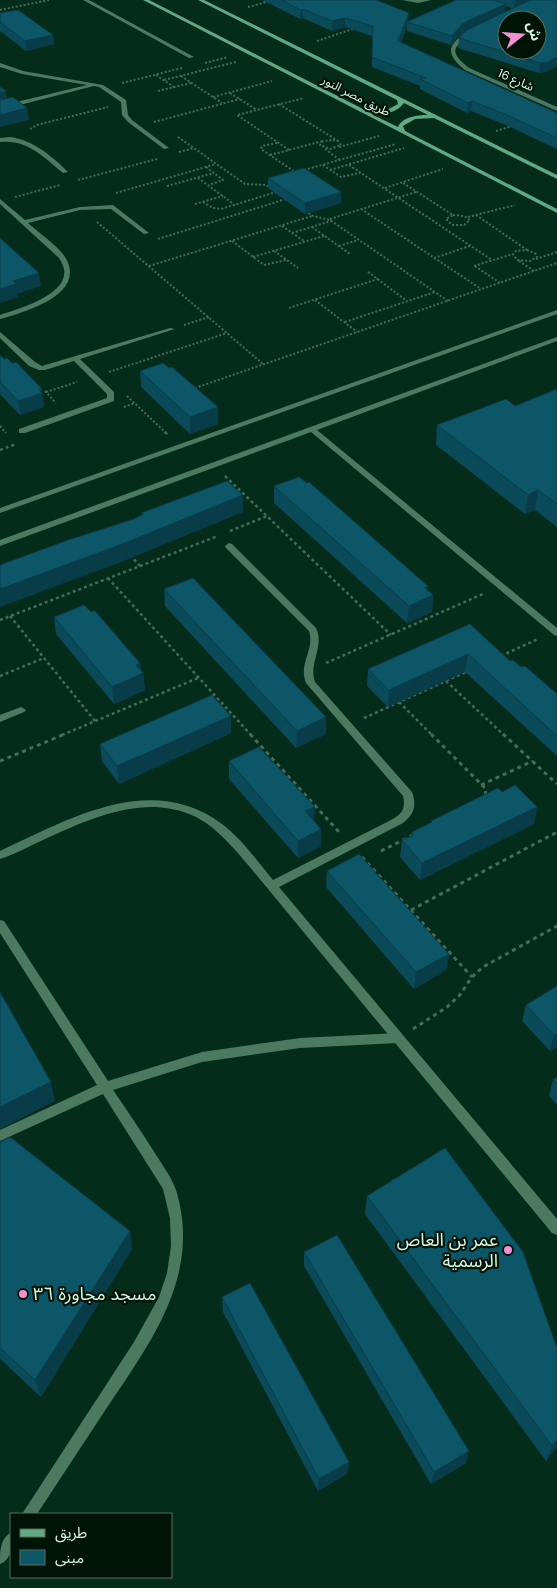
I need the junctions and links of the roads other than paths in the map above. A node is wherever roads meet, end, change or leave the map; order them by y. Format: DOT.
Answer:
graph roads {
  1 [pos="85,0"];
  2 [pos="145,0"];
  3 [pos="200,0"];
  4 [pos="404,0"];
  5 [pos="429,0"];
  6 [pos="471,33"];
  7 [pos="191,57"];
  8 [pos="0,65"];
  9 [pos="97,85"];
  10 [pos="400,99"];
  11 [pos="557,103"];
  12 [pos="550,106"];
  13 [pos="0,108"];
  14 [pos="557,109"];
  15 [pos="366,113"];
  16 [pos="435,117"];
  17 [pos="402,131"];
  18 [pos="0,140"];
  19 [pos="166,148"];
  20 [pos="65,172"];
  21 [pos="557,177"];
  22 [pos="0,201"];
  23 [pos="557,211"];
  24 [pos="25,222"];
  25 [pos="146,233"];
  26 [pos="557,312"];
  27 [pos="0,317"];
  28 [pos="172,329"];
  29 [pos="0,334"];
  30 [pos="557,339"];
  31 [pos="75,358"];
  32 [pos="313,430"];
  33 [pos="22,431"];
  34 [pos="0,511"];
  35 [pos="0,543"];
  36 [pos="229,546"];
  37 [pos="556,632"];
  38 [pos="21,710"];
  39 [pos="0,719"];
  40 [pos="0,855"];
  41 [pos="272,886"];
  42 [pos="0,924"];
  43 [pos="398,1038"];
  44 [pos="106,1087"];
  45 [pos="0,1136"];
  46 [pos="557,1229"];
  47 [pos="29,1513"];
  48 [pos="10,1542"];
  49 [pos="0,1557"];
  1 -- 7 [label="street"];
  2 -- 15 [label="street, طريق مصر النور"];
  3 -- 10 [label="street, طريق مصر النور"];
  4 -- 5 [label="street"];
  6 -- 12 [label="street, شارع 16"];
  8 -- 9 [label="street"];
  9 -- 13 [label="street"];
  9 -- 19 [label="street"];
  10 -- 15 [label="street"];
  10 -- 16 [label="street, طريق مصر النور"];
  11 -- 12 [label="street"];
  12 -- 14 [label="street, شارع 16"];
  15 -- 17 [label="street, طريق مصر النور"];
  16 -- 17 [label="street"];
  16 -- 21 [label="street, طريق مصر النور"];
  17 -- 23 [label="street, طريق مصر النور"];
  18 -- 20 [label="street"];
  22 -- 24 [label="street"];
  24 -- 25 [label="street"];
  24 -- 27 [label="street"];
  26 -- 34 [label="street"];
  28 -- 31 [label="street"];
  29 -- 31 [label="street"];
  30 -- 32 [label="street"];
  31 -- 33 [label="street"];
  32 -- 35 [label="street"];
  32 -- 37 [label="street"];
  36 -- 41 [label="street"];
  38 -- 39 [label="street"];
  40 -- 41 [label="street"];
  41 -- 43 [label="street"];
  42 -- 44 [label="street"];
  43 -- 44 [label="street"];
  43 -- 46 [label="street"];
  44 -- 45 [label="street"];
  44 -- 47 [label="street"];
  48 -- 49 [label="street"];
}
